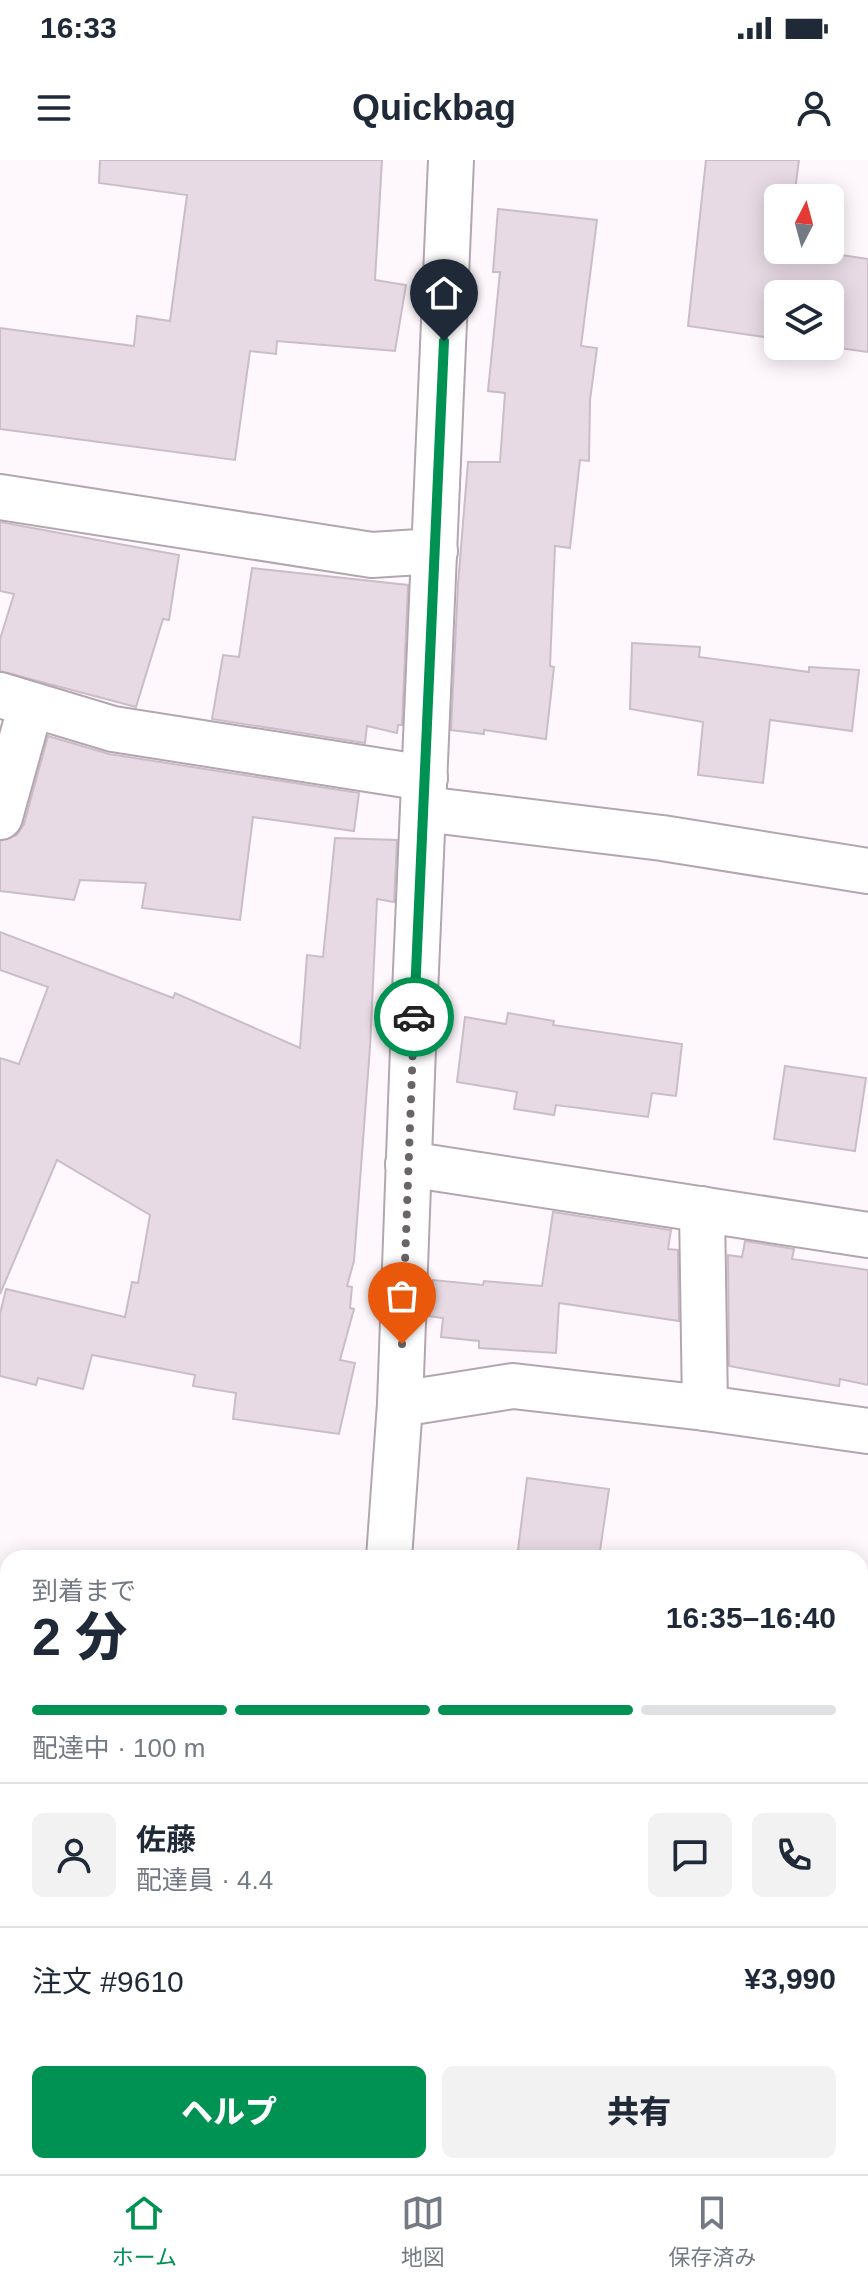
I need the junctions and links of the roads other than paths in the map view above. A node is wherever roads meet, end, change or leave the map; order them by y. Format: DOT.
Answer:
graph roads {
  1 [pos="451,160"];
  2 [pos="0,497"];
  3 [pos="435,551"];
  4 [pos="16,700"];
  5 [pos="424,793"];
  6 [pos="0,817"];
  7 [pos="868,871"];
  8 [pos="408,1164"];
  9 [pos="702,1209"];
  10 [pos="868,1235"];
  11 [pos="400,1404"];
  12 [pos="705,1408"];
  13 [pos="868,1431"];
  14 [pos="390,1550"];
  1 -- 3 [label="street"];
  2 -- 3 [label="street"];
  3 -- 5 [label="street"];
  4 -- 5 [label="street"];
  4 -- 6 [label="street"];
  5 -- 7 [label="street"];
  5 -- 8 [label="street"];
  8 -- 9 [label="street"];
  8 -- 11 [label="street"];
  9 -- 10 [label="street"];
  9 -- 12 [label="street"];
  11 -- 12 [label="street"];
  11 -- 14 [label="street"];
  12 -- 13 [label="street"];
}
